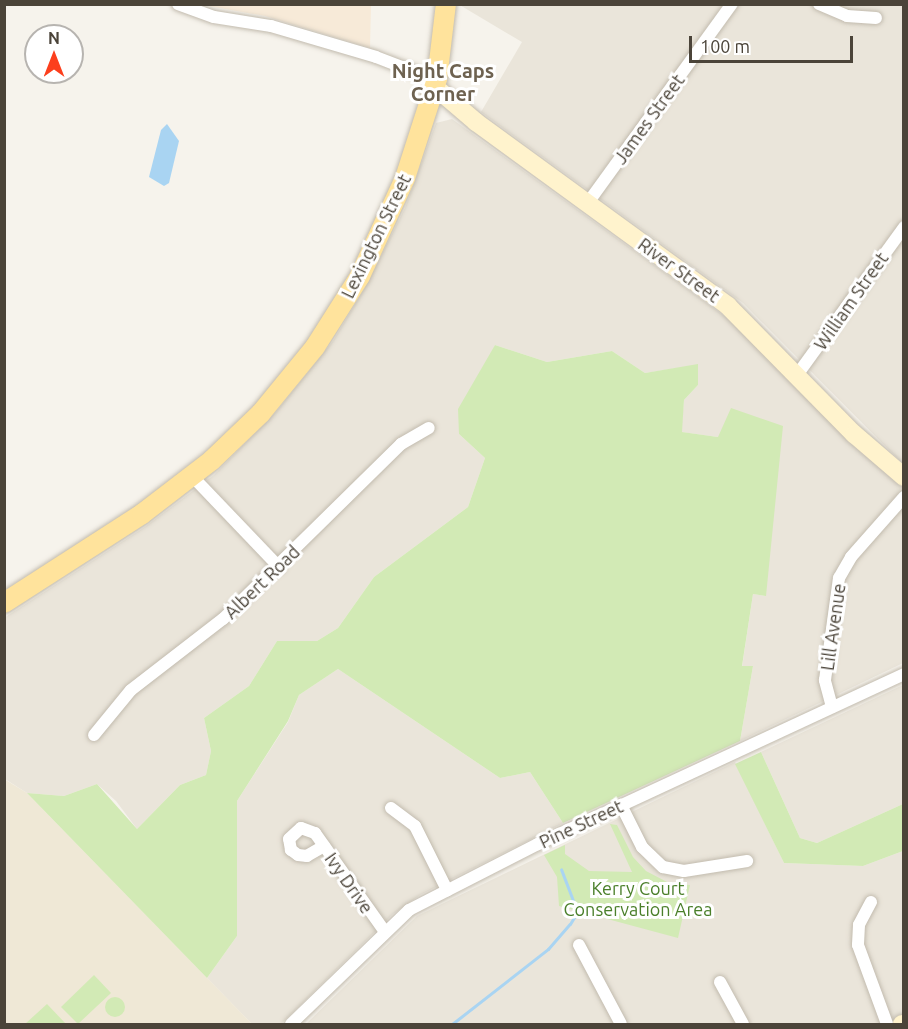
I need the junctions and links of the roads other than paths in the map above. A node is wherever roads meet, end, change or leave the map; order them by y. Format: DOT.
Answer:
graph roads {
  1 [pos="178,4"];
  2 [pos="446,4"];
  3 [pos="819,4"];
  4 [pos="731,5"];
  5 [pos="876,18"];
  6 [pos="435,87"];
  7 [pos="587,204"];
  8 [pos="903,226"];
  9 [pos="797,375"];
  10 [pos="429,428"];
  11 [pos="902,474"];
  12 [pos="192,476"];
  13 [pos="903,496"];
  14 [pos="279,567"];
  15 [pos="4,603"];
  16 [pos="903,674"];
  17 [pos="832,707"];
  18 [pos="94,735"];
  19 [pos="621,805"];
  20 [pos="391,808"];
  21 [pos="324,846"];
  22 [pos="747,861"];
  23 [pos="447,890"];
  24 [pos="871,902"];
  25 [pos="385,932"];
  26 [pos="579,945"];
  27 [pos="720,982"];
  28 [pos="291,1024"];
  29 [pos="621,1024"];
  30 [pos="742,1024"];
  31 [pos="887,1024"];
  1 -- 6 [label="street"];
  2 -- 6 [label="main road, Lexington Street"];
  3 -- 5 [label="street"];
  4 -- 7 [label="street, James Street"];
  6 -- 7 [label="street, River Street"];
  6 -- 12 [label="main road, Lexington Street"];
  7 -- 9 [label="street, River Street"];
  8 -- 9 [label="street, William Street"];
  9 -- 11 [label="street, River Street"];
  10 -- 14 [label="street, Albert Road"];
  12 -- 14 [label="street"];
  12 -- 15 [label="main road, Lexington Street"];
  13 -- 17 [label="street, Lill Avenue"];
  14 -- 18 [label="street, Albert Road"];
  16 -- 17 [label="street, Pine Street"];
  17 -- 19 [label="street, Pine Street"];
  19 -- 22 [label="street"];
  19 -- 23 [label="street, Pine Street"];
  20 -- 23 [label="street"];
  21 -- 21 [label="street, Ivy Drive"];
  21 -- 25 [label="street, Ivy Drive"];
  23 -- 25 [label="street, Pine Street"];
  24 -- 31 [label="street"];
  25 -- 28 [label="street, Pine Street"];
  26 -- 29 [label="street"];
  27 -- 30 [label="street"];
}
